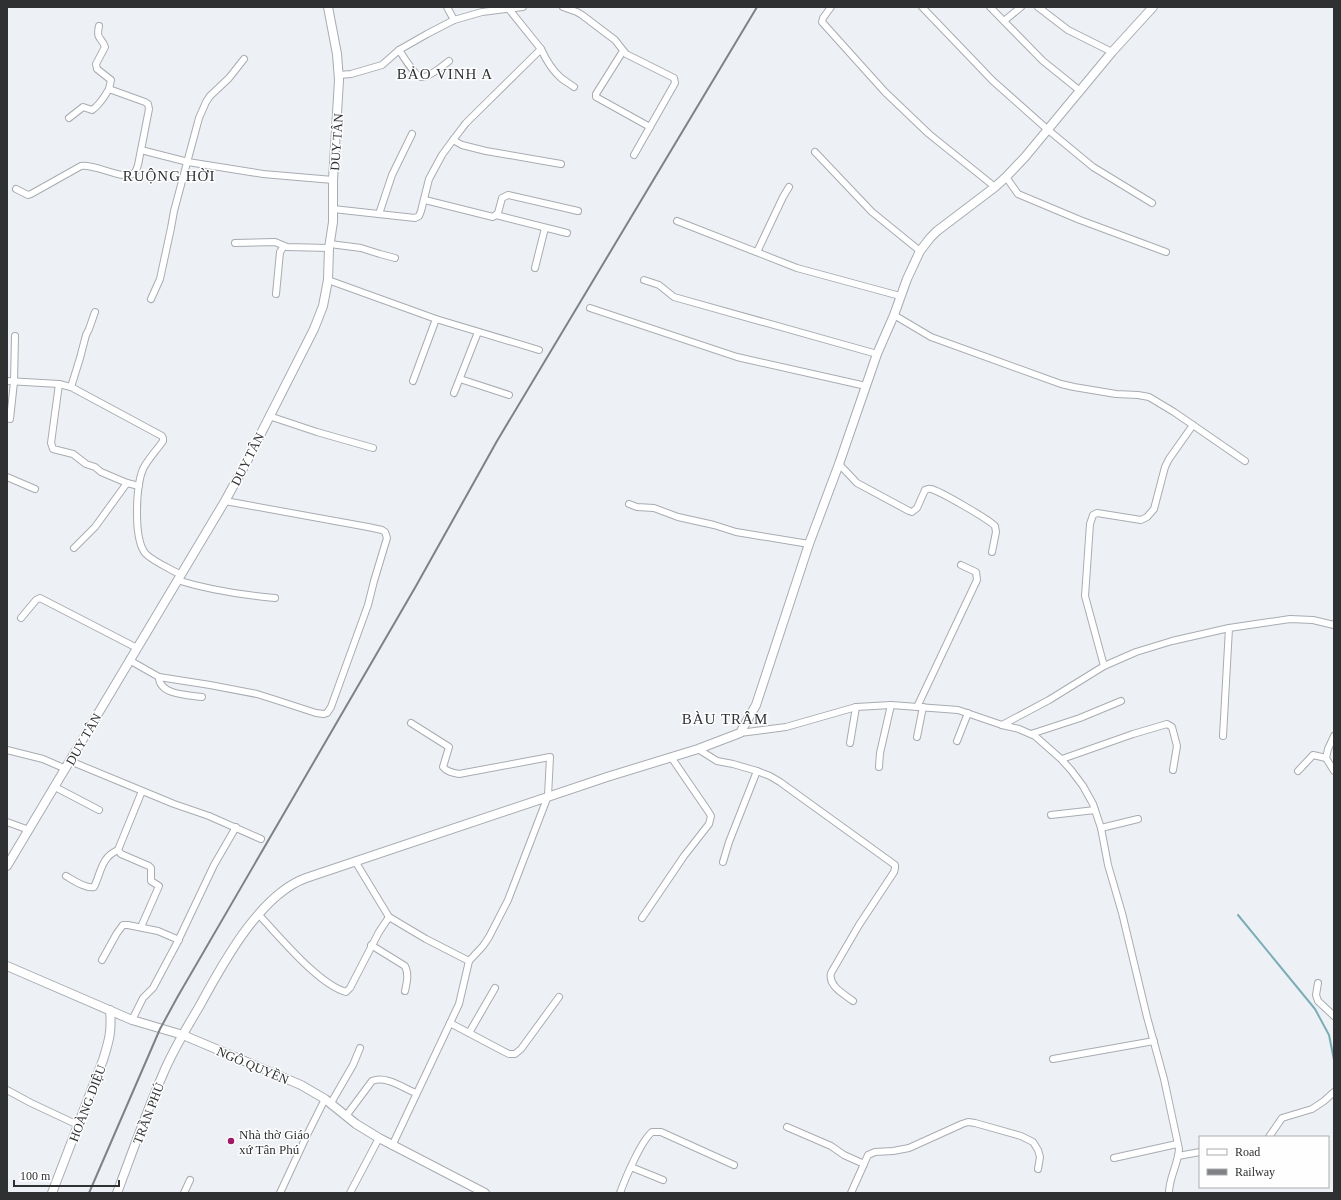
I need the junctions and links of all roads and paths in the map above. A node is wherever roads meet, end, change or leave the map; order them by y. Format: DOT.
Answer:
graph roads {
  1 [pos="328,7"];
  2 [pos="447,7"];
  3 [pos="523,7"];
  4 [pos="563,7"];
  5 [pos="831,7"];
  6 [pos="922,7"];
  7 [pos="990,7"];
  8 [pos="1021,7"];
  9 [pos="1038,7"];
  10 [pos="1153,7"];
  11 [pos="508,8"];
  12 [pos="454,20"];
  13 [pos="1004,21"];
  14 [pos="99,26"];
  15 [pos="541,49"];
  16 [pos="399,50"];
  17 [pos="624,52"];
  18 [pos="1112,52"];
  19 [pos="244,59"];
  20 [pos="449,61"];
  21 [pos="339,75"];
  22 [pos="574,87"];
  23 [pos="109,89"];
  24 [pos="1079,90"];
  25 [pos="69,118"];
  26 [pos="650,127"];
  27 [pos="1048,129"];
  28 [pos="412,134"];
  29 [pos="453,140"];
  30 [pos="141,150"];
  31 [pos="815,152"];
  32 [pos="634,155"];
  33 [pos="188,162"];
  34 [pos="561,164"];
  35 [pos="1006,177"];
  36 [pos="333,180"];
  37 [pos="789,187"];
  38 [pos="995,188"];
  39 [pos="16,189"];
  40 [pos="425,200"];
  41 [pos="1152,203"];
  42 [pos="333,209"];
  43 [pos="578,211"];
  44 [pos="380,214"];
  45 [pos="496,215"];
  46 [pos="677,221"];
  47 [pos="545,228"];
  48 [pos="567,233"];
  49 [pos="235,243"];
  50 [pos="284,246"];
  51 [pos="330,246"];
  52 [pos="920,251"];
  53 [pos="757,252"];
  54 [pos="1166,252"];
  55 [pos="395,258"];
  56 [pos="535,268"];
  57 [pos="328,280"];
  58 [pos="644,280"];
  59 [pos="276,294"];
  60 [pos="900,296"];
  61 [pos="151,299"];
  62 [pos="590,308"];
  63 [pos="95,312"];
  64 [pos="894,314"];
  65 [pos="436,319"];
  66 [pos="478,332"];
  67 [pos="15,336"];
  68 [pos="540,350"];
  69 [pos="878,354"];
  70 [pos="460,379"];
  71 [pos="10,381"];
  72 [pos="413,381"];
  73 [pos="59,384"];
  74 [pos="71,386"];
  75 [pos="866,386"];
  76 [pos="454,393"];
  77 [pos="509,395"];
  78 [pos="269,416"];
  79 [pos="10,419"];
  80 [pos="1192,424"];
  81 [pos="373,448"];
  82 [pos="1245,461"];
  83 [pos="839,464"];
  84 [pos="7,477"];
  85 [pos="127,483"];
  86 [pos="139,486"];
  87 [pos="34,489"];
  88 [pos="225,501"];
  89 [pos="629,504"];
  90 [pos="809,544"];
  91 [pos="74,548"];
  92 [pos="992,552"];
  93 [pos="962,565"];
  94 [pos="179,578"];
  95 [pos="276,598"];
  96 [pos="21,618"];
  97 [pos="1334,625"];
  98 [pos="1229,628"];
  99 [pos="137,648"];
  100 [pos="129,660"];
  101 [pos="1104,666"];
  102 [pos="159,677"];
  103 [pos="202,697"];
  104 [pos="1121,701"];
  105 [pos="891,705"];
  106 [pos="856,707"];
  107 [pos="920,707"];
  108 [pos="968,713"];
  109 [pos="411,723"];
  110 [pos="1002,724"];
  111 [pos="740,733"];
  112 [pos="1031,734"];
  113 [pos="1223,736"];
  114 [pos="1334,736"];
  115 [pos="917,738"];
  116 [pos="957,741"];
  117 [pos="850,743"];
  118 [pos="698,749"];
  119 [pos="7,750"];
  120 [pos="671,757"];
  121 [pos="1326,758"];
  122 [pos="1062,759"];
  123 [pos="70,761"];
  124 [pos="878,768"];
  125 [pos="66,769"];
  126 [pos="1173,770"];
  127 [pos="757,771"];
  128 [pos="1298,771"];
  129 [pos="1334,771"];
  130 [pos="55,787"];
  131 [pos="142,790"];
  132 [pos="548,796"];
  133 [pos="99,810"];
  134 [pos="1095,810"];
  135 [pos="1051,815"];
  136 [pos="1138,818"];
  137 [pos="7,822"];
  138 [pos="236,827"];
  139 [pos="1101,828"];
  140 [pos="29,830"];
  141 [pos="261,839"];
  142 [pos="118,850"];
  143 [pos="355,861"];
  144 [pos="723,862"];
  145 [pos="7,866"];
  146 [pos="66,876"];
  147 [pos="259,915"];
  148 [pos="389,917"];
  149 [pos="642,918"];
  150 [pos="141,927"];
  151 [pos="179,940"];
  152 [pos="371,945"];
  153 [pos="102,960"];
  154 [pos="469,961"];
  155 [pos="7,966"];
  156 [pos="1318,983"];
  157 [pos="495,988"];
  158 [pos="404,991"];
  159 [pos="558,997"];
  160 [pos="852,1001"];
  161 [pos="110,1010"];
  162 [pos="1334,1016"];
  163 [pos="132,1020"];
  164 [pos="450,1023"];
  165 [pos="469,1033"];
  166 [pos="183,1035"];
  167 [pos="1154,1041"];
  168 [pos="360,1048"];
  169 [pos="1053,1059"];
  170 [pos="7,1090"];
  171 [pos="1334,1092"];
  172 [pos="416,1093"];
  173 [pos="328,1101"];
  174 [pos="346,1116"];
  175 [pos="78,1125"];
  176 [pos="787,1127"];
  177 [pos="1270,1136"];
  178 [pos="379,1138"];
  179 [pos="1177,1144"];
  180 [pos="392,1146"];
  181 [pos="1199,1152"];
  182 [pos="1178,1156"];
  183 [pos="1114,1158"];
  184 [pos="864,1164"];
  185 [pos="734,1165"];
  186 [pos="631,1167"];
  187 [pos="1038,1168"];
  188 [pos="190,1180"];
  189 [pos="663,1180"];
  190 [pos="52,1193"];
  191 [pos="117,1193"];
  192 [pos="184,1193"];
  193 [pos="280,1193"];
  194 [pos="350,1193"];
  195 [pos="485,1193"];
  196 [pos="620,1193"];
  197 [pos="851,1193"];
  198 [pos="1169,1193"];
  1 -- 21 [label="street, DUY TÂN"];
  2 -- 12 [label="street"];
  3 -- 11 [label="street"];
  4 -- 17 [label="street"];
  5 -- 38 [label="street"];
  6 -- 27 [label="street"];
  7 -- 13 [label="street"];
  8 -- 13 [label="street"];
  9 -- 18 [label="street"];
  10 -- 18 [label="street"];
  11 -- 12 [label="street"];
  11 -- 15 [label="street"];
  12 -- 16 [label="street"];
  13 -- 24 [label="street"];
  14 -- 23 [label="street"];
  15 -- 22 [label="street"];
  15 -- 29 [label="street"];
  16 -- 20 [label="street"];
  16 -- 21 [label="street"];
  17 -- 26 [label="street"];
  17 -- 26 [label="street"];
  18 -- 24 [label="street"];
  19 -- 33 [label="street"];
  21 -- 36 [label="street, DUY TÂN"];
  23 -- 25 [label="street"];
  23 -- 30 [label="street"];
  24 -- 27 [label="street"];
  26 -- 32 [label="street"];
  27 -- 35 [label="street"];
  27 -- 41 [label="street"];
  28 -- 44 [label="street"];
  29 -- 34 [label="street"];
  29 -- 40 [label="street"];
  30 -- 33 [label="street"];
  30 -- 39 [label="street"];
  31 -- 52 [label="street"];
  33 -- 36 [label="street"];
  33 -- 61 [label="street"];
  35 -- 38 [label="street"];
  35 -- 54 [label="street"];
  36 -- 42 [label="street, DUY TÂN"];
  37 -- 53 [label="street"];
  38 -- 52 [label="street"];
  40 -- 44 [label="street"];
  40 -- 45 [label="street"];
  42 -- 44 [label="street"];
  42 -- 51 [label="street, DUY TÂN"];
  43 -- 45 [label="street"];
  45 -- 47 [label="street"];
  46 -- 53 [label="street"];
  47 -- 48 [label="street"];
  47 -- 56 [label="street"];
  49 -- 50 [label="street"];
  50 -- 51 [label="street"];
  50 -- 59 [label="street"];
  51 -- 55 [label="street"];
  51 -- 57 [label="street, DUY TÂN"];
  52 -- 60 [label="street"];
  53 -- 60 [label="street"];
  57 -- 65 [label="street"];
  57 -- 78 [label="street, DUY TÂN"];
  58 -- 69 [label="street"];
  60 -- 64 [label="street"];
  62 -- 75 [label="street"];
  63 -- 74 [label="street"];
  64 -- 69 [label="street"];
  64 -- 80 [label="street"];
  65 -- 66 [label="street"];
  65 -- 72 [label="street"];
  66 -- 68 [label="street"];
  66 -- 70 [label="street"];
  67 -- 71 [label="street"];
  69 -- 75 [label="street"];
  70 -- 76 [label="street"];
  70 -- 77 [label="street"];
  71 -- 73 [label="street"];
  71 -- 79 [label="street"];
  73 -- 74 [label="street"];
  73 -- 85 [label="street"];
  74 -- 86 [label="street"];
  75 -- 83 [label="street"];
  78 -- 81 [label="street"];
  78 -- 88 [label="street, DUY TÂN"];
  80 -- 82 [label="street"];
  80 -- 101 [label="street"];
  83 -- 90 [label="street"];
  83 -- 92 [label="street"];
  84 -- 87 [label="street"];
  85 -- 86 [label="street"];
  85 -- 91 [label="street"];
  86 -- 94 [label="street"];
  88 -- 94 [label="street, DUY TÂN"];
  88 -- 102 [label="street"];
  89 -- 90 [label="street"];
  90 -- 111 [label="street"];
  93 -- 107 [label="street"];
  94 -- 95 [label="street"];
  94 -- 99 [label="street, DUY TÂN"];
  96 -- 99 [label="street"];
  97 -- 98 [label="street"];
  98 -- 101 [label="street"];
  98 -- 113 [label="street"];
  99 -- 100 [label="street, DUY TÂN"];
  100 -- 102 [label="street"];
  100 -- 123 [label="street, DUY TÂN"];
  101 -- 110 [label="street"];
  102 -- 103 [label="street"];
  104 -- 112 [label="street"];
  105 -- 106 [label="street"];
  105 -- 107 [label="street"];
  105 -- 124 [label="street"];
  106 -- 111 [label="street"];
  106 -- 117 [label="street"];
  107 -- 108 [label="street"];
  107 -- 115 [label="street"];
  108 -- 110 [label="street"];
  108 -- 116 [label="street"];
  109 -- 132 [label="street"];
  110 -- 112 [label="street"];
  111 -- 118 [label="street, TRẦN PHÚ"];
  112 -- 122 [label="street"];
  114 -- 121 [label="street"];
  118 -- 120 [label="street, TRẦN PHÚ"];
  118 -- 127 [label="street"];
  119 -- 125 [label="street"];
  120 -- 132 [label="street, TRẦN PHÚ"];
  120 -- 149 [label="street"];
  121 -- 128 [label="street"];
  121 -- 129 [label="street"];
  122 -- 126 [label="street"];
  122 -- 134 [label="street"];
  123 -- 125 [label="street, DUY TÂN"];
  123 -- 131 [label="street"];
  125 -- 130 [label="street, DUY TÂN"];
  127 -- 144 [label="street"];
  127 -- 160 [label="street"];
  130 -- 133 [label="street"];
  130 -- 140 [label="street, DUY TÂN"];
  131 -- 138 [label="street"];
  131 -- 142 [label="street"];
  132 -- 143 [label="street, TRẦN PHÚ"];
  132 -- 154 [label="street"];
  134 -- 135 [label="street"];
  134 -- 139 [label="street"];
  136 -- 139 [label="street"];
  137 -- 140 [label="street"];
  138 -- 141 [label="street"];
  138 -- 151 [label="street"];
  139 -- 167 [label="street"];
  140 -- 145 [label="street, DUY TÂN"];
  142 -- 146 [label="street"];
  142 -- 150 [label="street"];
  143 -- 147 [label="street, TRẦN PHÚ"];
  143 -- 148 [label="street"];
  147 -- 152 [label="street"];
  147 -- 166 [label="street, TRẦN PHÚ"];
  148 -- 152 [label="street"];
  148 -- 154 [label="street"];
  150 -- 151 [label="street"];
  150 -- 153 [label="street"];
  151 -- 163 [label="street"];
  152 -- 158 [label="street"];
  154 -- 164 [label="street"];
  155 -- 161 [label="street, NGÔ QUYỀN"];
  156 -- 162 [label="street"];
  157 -- 165 [label="street"];
  159 -- 165 [label="street"];
  161 -- 163 [label="street, NGÔ QUYỀN"];
  161 -- 175 [label="street, HOÀNG DIỆU"];
  163 -- 166 [label="street, NGÔ QUYỀN"];
  164 -- 165 [label="street"];
  164 -- 172 [label="street"];
  166 -- 173 [label="street, NGÔ QUYỀN"];
  166 -- 191 [label="street, TRẦN PHÚ"];
  167 -- 169 [label="street"];
  167 -- 179 [label="street"];
  168 -- 173 [label="street"];
  170 -- 175 [label="street"];
  171 -- 177 [label="street"];
  172 -- 174 [label="street"];
  172 -- 180 [label="street"];
  173 -- 174 [label="street, NGÔ QUYỀN"];
  173 -- 193 [label="street"];
  174 -- 178 [label="street, NGÔ QUYỀN"];
  175 -- 190 [label="street, HOÀNG DIỆU"];
  176 -- 184 [label="street"];
  178 -- 180 [label="street, NGÔ QUYỀN"];
  178 -- 194 [label="street"];
  179 -- 182 [label="street"];
  179 -- 183 [label="street"];
  180 -- 195 [label="street, NGÔ QUYỀN"];
  181 -- 182 [label="street"];
  182 -- 198 [label="street"];
  184 -- 187 [label="street"];
  184 -- 197 [label="street"];
  185 -- 186 [label="street"];
  186 -- 189 [label="street"];
  186 -- 196 [label="street"];
  188 -- 192 [label="street"];
}
